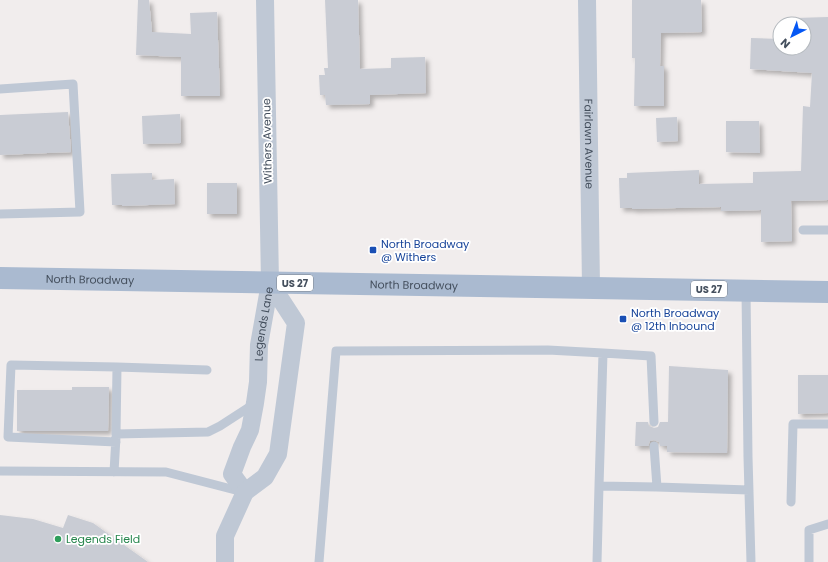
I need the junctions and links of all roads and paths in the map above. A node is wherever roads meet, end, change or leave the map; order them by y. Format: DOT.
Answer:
graph roads {
  1 [pos="265,0"];
  2 [pos="587,0"];
  3 [pos="0,89"];
  4 [pos="0,214"];
  5 [pos="803,230"];
  6 [pos="828,230"];
  7 [pos="0,278"];
  8 [pos="270,282"];
  9 [pos="591,287"];
  10 [pos="746,290"];
  11 [pos="828,292"];
  12 [pos="603,354"];
  13 [pos="117,367"];
  14 [pos="208,370"];
  15 [pos="255,403"];
  16 [pos="654,422"];
  17 [pos="828,424"];
  18 [pos="116,438"];
  19 [pos="654,446"];
  20 [pos="0,471"];
  21 [pos="114,472"];
  22 [pos="599,486"];
  23 [pos="657,487"];
  24 [pos="749,490"];
  25 [pos="245,492"];
  26 [pos="791,502"];
  27 [pos="828,524"];
  28 [pos="225,562"];
  29 [pos="319,562"];
  30 [pos="597,562"];
  31 [pos="751,562"];
  32 [pos="809,562"];
  1 -- 8 [label="street, Withers Avenue"];
  2 -- 9 [label="street, Fairlawn Avenue"];
  3 -- 4 [label="lane"];
  5 -- 6 [label="lane"];
  7 -- 8 [label="main road, North Broadway / US 27"];
  8 -- 9 [label="main road, North Broadway / US 27"];
  8 -- 15 [label="street, Legends Lane"];
  8 -- 25 [label="street, Legends Lane"];
  9 -- 10 [label="main road, North Broadway / US 27"];
  10 -- 11 [label="main road, North Broadway / US 27"];
  10 -- 24 [label="lane"];
  12 -- 16 [label="lane"];
  12 -- 22 [label="lane"];
  12 -- 29 [label="lane"];
  13 -- 14 [label="lane"];
  13 -- 18 [label="lane"];
  13 -- 18 [label="lane"];
  15 -- 18 [label="lane"];
  15 -- 25 [label="street, Legends Lane"];
  17 -- 26 [label="lane"];
  18 -- 21 [label="lane"];
  19 -- 23 [label="lane"];
  20 -- 21 [label="lane"];
  21 -- 25 [label="lane"];
  22 -- 23 [label="lane"];
  22 -- 30 [label="lane"];
  23 -- 24 [label="lane"];
  24 -- 31 [label="lane"];
  25 -- 28 [label="street, Legends Lane"];
  27 -- 32 [label="lane"];
}
